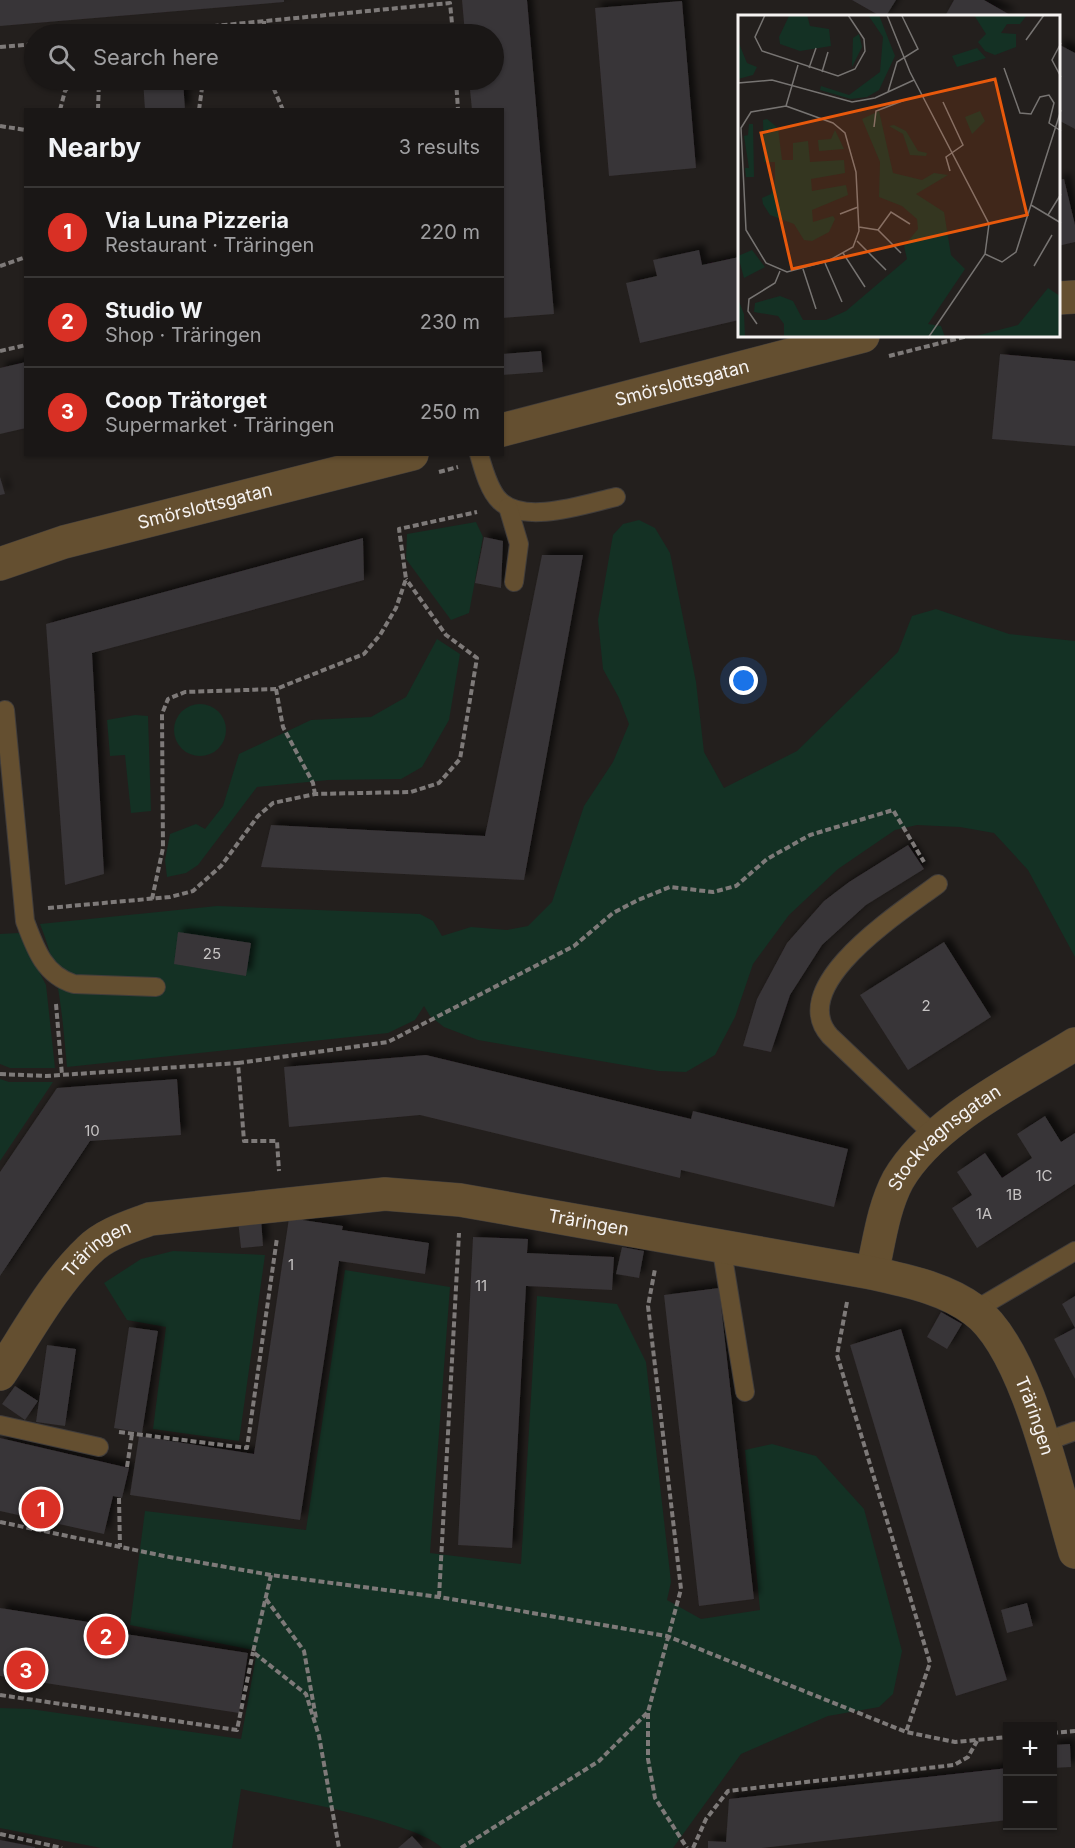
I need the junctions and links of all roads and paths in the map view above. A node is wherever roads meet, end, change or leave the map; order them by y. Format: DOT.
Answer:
graph roads {
  1 [pos="264,21"];
  2 [pos="234,24"];
  3 [pos="452,24"];
  4 [pos="24,45"];
  5 [pos="0,47"];
  6 [pos="66,90"];
  7 [pos="99,90"];
  8 [pos="202,90"];
  9 [pos="274,90"];
  10 [pos="457,90"];
  11 [pos="61,108"];
  12 [pos="98,108"];
  13 [pos="200,108"];
  14 [pos="282,108"];
  15 [pos="458,108"];
  16 [pos="0,126"];
  17 [pos="24,130"];
  18 [pos="24,258"];
  19 [pos="0,266"];
  20 [pos="1075,297"];
  21 [pos="1060,298"];
  22 [pos="855,338"];
  23 [pos="24,345"];
  24 [pos="0,351"];
  25 [pos="504,429"];
  26 [pos="404,456"];
  27 [pos="480,456"];
  28 [pos="616,497"];
  29 [pos="508,507"];
  30 [pos="0,564"];
  31 [pos="406,579"];
  32 [pos="514,582"];
  33 [pos="276,689"];
  34 [pos="5,710"];
  35 [pos="5,766"];
  36 [pos="315,794"];
  37 [pos="938,884"];
  38 [pos="152,899"];
  39 [pos="24,910"];
  40 [pos="53,975"];
  41 [pos="156,987"];
  42 [pos="1075,1044"];
  43 [pos="238,1063"];
  44 [pos="0,1074"];
  45 [pos="62,1075"];
  46 [pos="934,1135"];
  47 [pos="460,1200"];
  48 [pos="281,1204"];
  49 [pos="661,1235"];
  50 [pos="721,1245"];
  51 [pos="1075,1251"];
  52 [pos="862,1272"];
  53 [pos="975,1310"];
  54 [pos="0,1374"];
  55 [pos="745,1392"];
  56 [pos="0,1425"];
  57 [pos="112,1431"];
  58 [pos="1075,1431"];
  59 [pos="132,1434"];
  60 [pos="1042,1443"];
  61 [pos="99,1447"];
  62 [pos="127,1467"];
  63 [pos="119,1498"];
  64 [pos="0,1522"];
  65 [pos="120,1547"];
  66 [pos="1075,1552"];
  67 [pos="271,1575"];
  68 [pos="439,1597"];
  69 [pos="266,1599"];
  70 [pos="667,1636"];
  71 [pos="253,1652"];
  72 [pos="0,1695"];
  73 [pos="648,1712"];
  74 [pos="1075,1731"];
  75 [pos="906,1732"];
  76 [pos="1057,1733"];
  77 [pos="319,1737"];
  78 [pos="1003,1737"];
  79 [pos="977,1740"];
  80 [pos="0,1834"];
  81 [pos="62,1848"];
  82 [pos="339,1848"];
  83 [pos="461,1848"];
  84 [pos="687,1848"];
  85 [pos="693,1848"];
  1 -- 2 [label="path"];
  1 -- 3 [label="path"];
  4 -- 5 [label="path"];
  6 -- 11 [label="path"];
  7 -- 12 [label="path"];
  8 -- 13 [label="path"];
  9 -- 14 [label="path"];
  10 -- 15 [label="path"];
  16 -- 17 [label="path"];
  18 -- 19 [label="path"];
  20 -- 21 [label="street"];
  22 -- 25 [label="street, Smörslottsgatan"];
  23 -- 24 [label="path"];
  26 -- 30 [label="street, Smörslottsgatan"];
  27 -- 29 [label="lane"];
  28 -- 29 [label="lane"];
  29 -- 31 [label="path"];
  29 -- 32 [label="lane"];
  31 -- 33 [label="path"];
  31 -- 36 [label="path"];
  33 -- 36 [label="path"];
  33 -- 38 [label="path"];
  34 -- 35 [label="lane"];
  35 -- 39 [label="lane"];
  36 -- 38 [label="path"];
  37 -- 43 [label="path"];
  37 -- 46 [label="lane"];
  38 -- 39 [label="path"];
  39 -- 40 [label="lane"];
  40 -- 41 [label="lane"];
  40 -- 45 [label="path"];
  42 -- 46 [label="street, Stockvagnsgatan"];
  43 -- 45 [label="path"];
  43 -- 48 [label="path"];
  44 -- 45 [label="path"];
  46 -- 52 [label="street, Stockvagnsgatan"];
  47 -- 48 [label="street, Träringen"];
  47 -- 49 [label="street, Träringen"];
  47 -- 68 [label="path"];
  48 -- 54 [label="street, Träringen"];
  48 -- 59 [label="path"];
  49 -- 50 [label="street, Träringen"];
  49 -- 70 [label="path"];
  50 -- 52 [label="street, Träringen"];
  50 -- 55 [label="lane"];
  51 -- 53 [label="lane"];
  52 -- 53 [label="street, Träringen"];
  52 -- 75 [label="path"];
  53 -- 60 [label="street, Träringen"];
  56 -- 61 [label="lane"];
  57 -- 59 [label="path"];
  58 -- 60 [label="lane"];
  59 -- 62 [label="path"];
  60 -- 66 [label="street, Träringen"];
  63 -- 65 [label="path"];
  64 -- 65 [label="path"];
  65 -- 67 [label="path"];
  67 -- 68 [label="path"];
  67 -- 69 [label="path"];
  68 -- 70 [label="path"];
  69 -- 71 [label="path"];
  69 -- 77 [label="path"];
  70 -- 73 [label="path"];
  70 -- 75 [label="path"];
  71 -- 72 [label="path"];
  71 -- 77 [label="path"];
  73 -- 83 [label="path"];
  73 -- 84 [label="path"];
  74 -- 76 [label="path"];
  75 -- 79 [label="path"];
  77 -- 82 [label="path"];
  78 -- 79 [label="path"];
  79 -- 85 [label="path"];
  80 -- 81 [label="path"];
}
